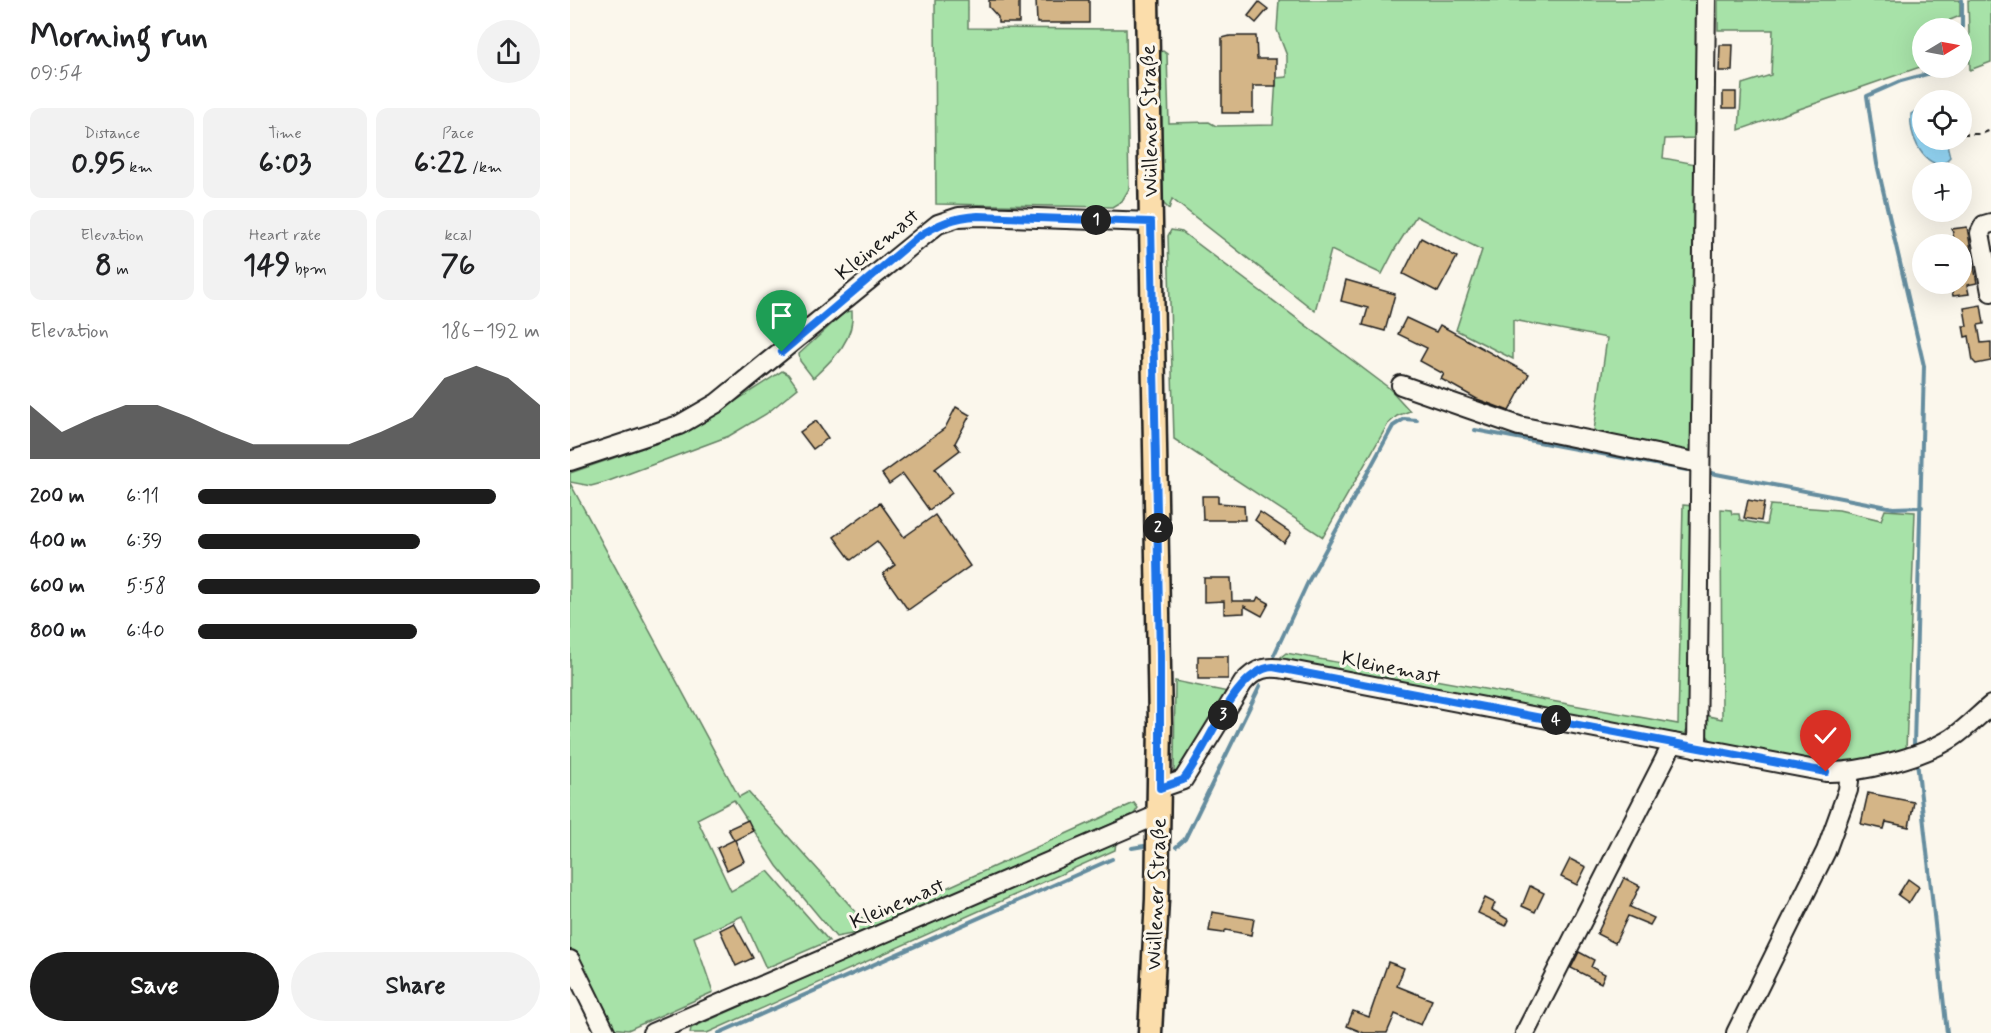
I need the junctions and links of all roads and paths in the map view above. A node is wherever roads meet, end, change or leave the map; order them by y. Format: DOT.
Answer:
graph roads {
  1 [pos="1147,0"];
  2 [pos="1706,0"];
  3 [pos="1991,130"];
  4 [pos="1972,134"];
  5 [pos="1151,222"];
  6 [pos="1991,223"];
  7 [pos="1991,292"];
  8 [pos="1401,385"];
  9 [pos="570,461"];
  10 [pos="1700,463"];
  11 [pos="1991,705"];
  12 [pos="1673,743"];
  13 [pos="1697,748"];
  14 [pos="1850,771"];
  15 [pos="1160,788"];
  16 [pos="1160,814"];
  17 [pos="570,960"];
  18 [pos="606,1033"];
  19 [pos="652,1033"];
  20 [pos="1150,1033"];
  21 [pos="1525,1033"];
  22 [pos="1736,1033"];
  1 -- 5 [label="main road, Wüllener Straße"];
  2 -- 10 [label="street"];
  3 -- 4 [label="path"];
  5 -- 9 [label="street, Kleinemast"];
  5 -- 15 [label="main road, Wüllener Straße"];
  6 -- 7 [label="street"];
  8 -- 10 [label="street"];
  10 -- 13 [label="street"];
  11 -- 14 [label="street, Kleinemast"];
  12 -- 13 [label="street, Kleinemast"];
  12 -- 15 [label="street, Kleinemast"];
  12 -- 21 [label="street"];
  13 -- 14 [label="street, Kleinemast"];
  14 -- 22 [label="street"];
  15 -- 16 [label="main road, Wüllener Straße"];
  16 -- 19 [label="street, Kleinemast"];
  16 -- 20 [label="main road, Wüllener Straße"];
  17 -- 18 [label="street"];
}
